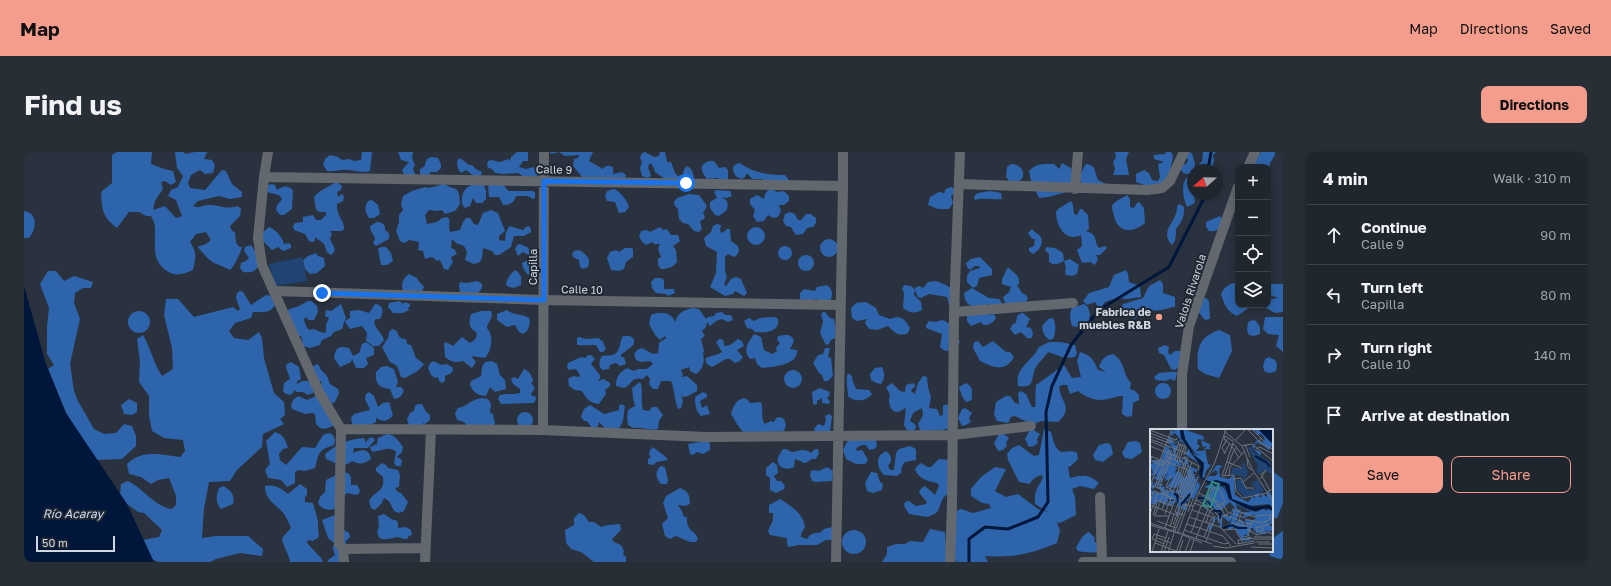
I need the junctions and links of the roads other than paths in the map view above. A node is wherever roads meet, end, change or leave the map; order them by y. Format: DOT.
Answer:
graph roads {
  1 [pos="268,152"];
  2 [pos="544,152"];
  3 [pos="843,152"];
  4 [pos="960,152"];
  5 [pos="1078,152"];
  6 [pos="1184,152"];
  7 [pos="1255,152"];
  8 [pos="1249,164"];
  9 [pos="264,177"];
  10 [pos="544,181"];
  11 [pos="959,184"];
  12 [pos="843,186"];
  13 [pos="1075,189"];
  14 [pos="1235,196"];
  15 [pos="275,291"];
  16 [pos="544,300"];
  17 [pos="1073,304"];
  18 [pos="840,305"];
  19 [pos="954,312"];
  20 [pos="1031,426"];
  21 [pos="341,428"];
  22 [pos="1182,429"];
  23 [pos="431,430"];
  24 [pos="543,430"];
  25 [pos="953,435"];
  26 [pos="838,436"];
  27 [pos="1100,497"];
  28 [pos="343,548"];
  29 [pos="425,548"];
  30 [pos="1181,558"];
  31 [pos="344,562"];
  32 [pos="425,562"];
  33 [pos="836,562"];
  34 [pos="950,562"];
  35 [pos="1083,562"];
  36 [pos="1102,562"];
  37 [pos="1231,562"];
  1 -- 9 [label="street"];
  2 -- 10 [label="street, Capilla"];
  3 -- 12 [label="street"];
  4 -- 11 [label="street"];
  5 -- 13 [label="street"];
  6 -- 13 [label="street"];
  7 -- 8 [label="street"];
  9 -- 10 [label="street, Calle 9"];
  9 -- 15 [label="street"];
  10 -- 12 [label="street, Calle 9"];
  10 -- 16 [label="street, Capilla"];
  11 -- 13 [label="street"];
  11 -- 19 [label="street"];
  12 -- 18 [label="street"];
  14 -- 22 [label="street, Valois Rivarola"];
  15 -- 16 [label="street, Calle 10"];
  15 -- 21 [label="street"];
  16 -- 18 [label="street, Calle 10"];
  16 -- 24 [label="street, Capilla"];
  17 -- 19 [label="street"];
  18 -- 26 [label="street"];
  19 -- 25 [label="street"];
  20 -- 25 [label="street"];
  21 -- 23 [label="street"];
  21 -- 28 [label="street"];
  23 -- 24 [label="street"];
  23 -- 29 [label="street"];
  24 -- 26 [label="street"];
  25 -- 26 [label="street"];
  25 -- 34 [label="street"];
  26 -- 33 [label="street"];
  27 -- 36 [label="street"];
  28 -- 29 [label="street"];
  28 -- 31 [label="street"];
  29 -- 32 [label="street"];
  30 -- 36 [label="street"];
  30 -- 37 [label="street"];
  35 -- 36 [label="street"];
}
